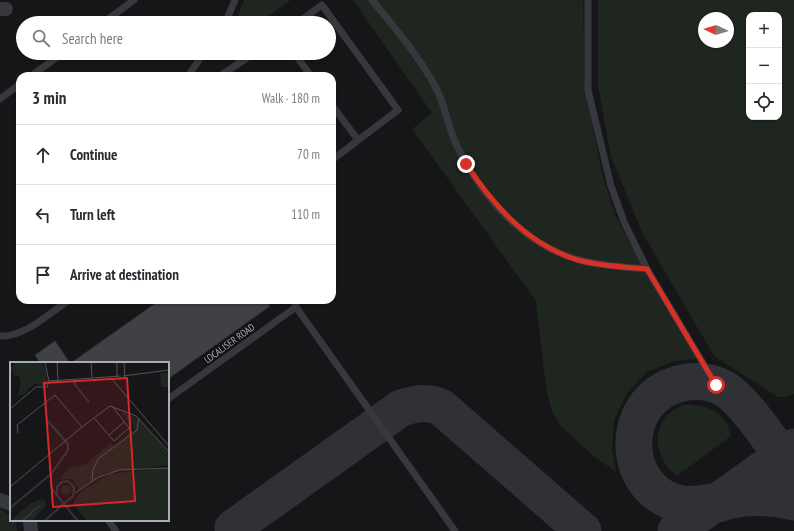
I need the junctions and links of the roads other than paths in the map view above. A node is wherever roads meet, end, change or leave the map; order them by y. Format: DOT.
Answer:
graph roads {
  1 [pos="134,0"];
  2 [pos="235,0"];
  3 [pos="372,0"];
  4 [pos="588,0"];
  5 [pos="112,16"];
  6 [pos="229,16"];
  7 [pos="307,16"];
  8 [pos="330,16"];
  9 [pos="336,24"];
  10 [pos="54,60"];
  11 [pos="199,60"];
  12 [pos="244,60"];
  13 [pos="299,60"];
  14 [pos="37,72"];
  15 [pos="191,72"];
  16 [pos="226,72"];
  17 [pos="308,72"];
  18 [pos="16,87"];
  19 [pos="0,99"];
  20 [pos="336,110"];
  21 [pos="358,140"];
  22 [pos="336,157"];
  23 [pos="647,269"];
  24 [pos="63,304"];
  25 [pos="295,304"];
  26 [pos="0,336"];
  27 [pos="716,385"];
  28 [pos="169,398"];
  29 [pos="0,500"];
  30 [pos="10,504"];
  31 [pos="30,521"];
  32 [pos="109,521"];
  33 [pos="31,531"];
  34 [pos="116,531"];
  35 [pos="455,531"];
  1 -- 5 [label="lane"];
  2 -- 6 [label="lane"];
  3 -- 23 [label="lane"];
  4 -- 23 [label="lane"];
  7 -- 8 [label="lane"];
  9 -- 21 [label="lane"];
  10 -- 14 [label="lane"];
  11 -- 15 [label="lane"];
  12 -- 16 [label="lane"];
  13 -- 17 [label="lane"];
  18 -- 19 [label="lane"];
  20 -- 21 [label="lane"];
  21 -- 22 [label="lane"];
  23 -- 27 [label="lane"];
  24 -- 26 [label="lane"];
  25 -- 28 [label="lane, LOCALISER ROAD"];
  25 -- 35 [label="lane"];
  29 -- 30 [label="street"];
  31 -- 33 [label="street"];
  32 -- 34 [label="lane"];
}
